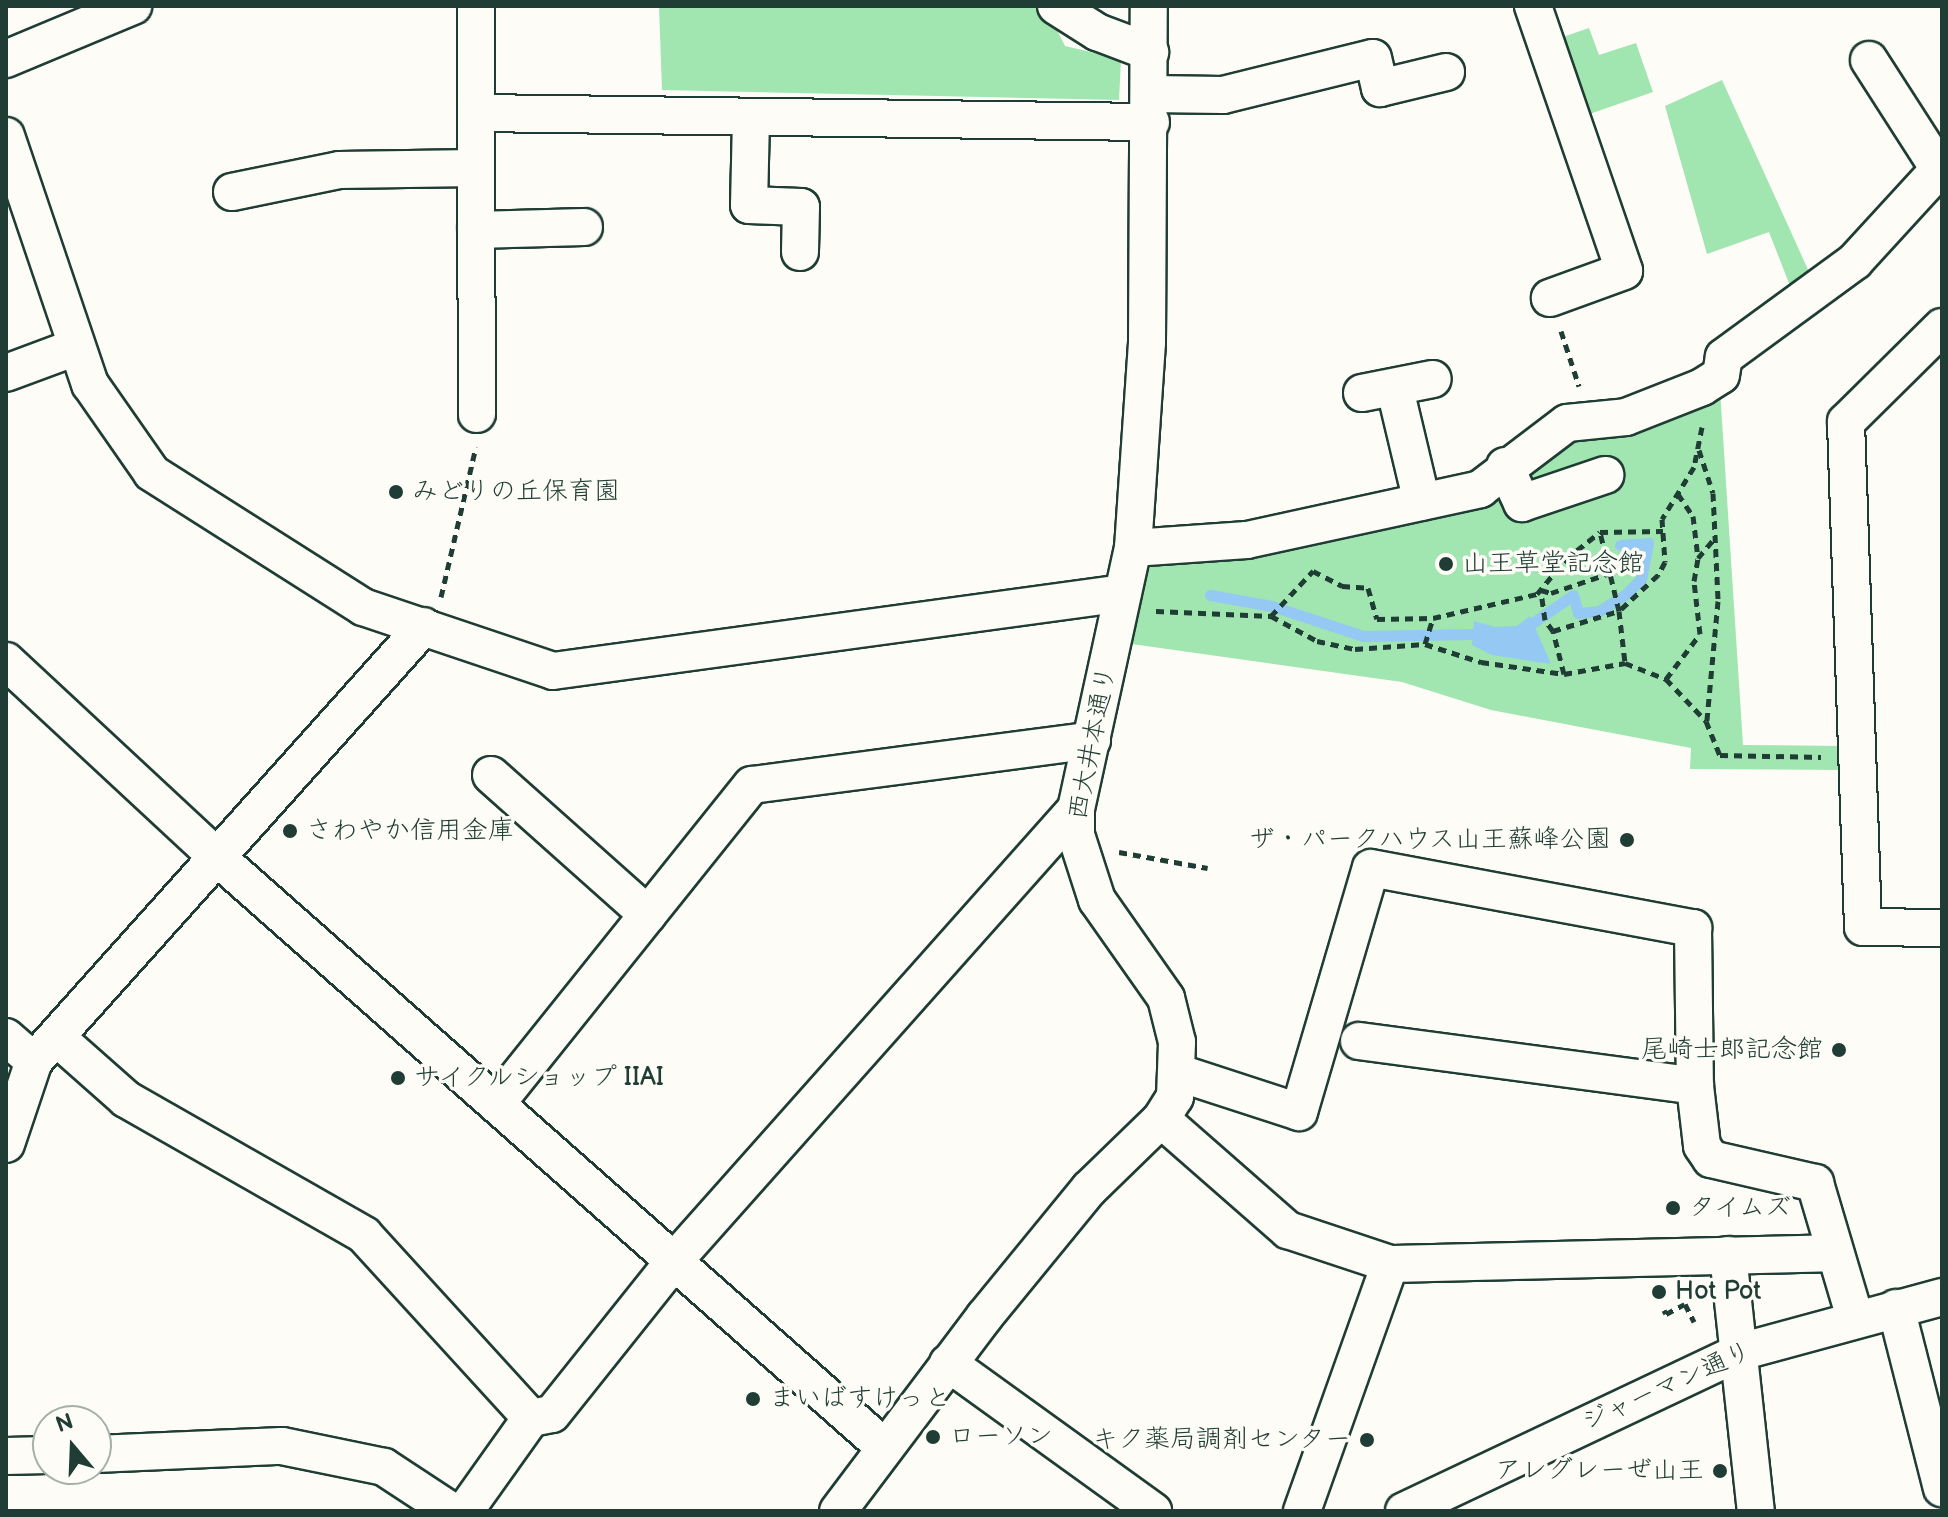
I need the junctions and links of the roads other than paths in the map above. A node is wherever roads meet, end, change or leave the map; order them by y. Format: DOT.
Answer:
graph roads {
  1 [pos="133,6"];
  2 [pos="476,6"];
  3 [pos="1056,6"];
  4 [pos="1149,6"];
  5 [pos="1533,6"];
  6 [pos="1150,52"];
  7 [pos="6,59"];
  8 [pos="1869,60"];
  9 [pos="1446,72"];
  10 [pos="1151,108"];
  11 [pos="477,113"];
  12 [pos="751,118"];
  13 [pos="6,136"];
  14 [pos="476,168"];
  15 [pos="1940,168"];
  16 [pos="232,192"];
  17 [pos="18,208"];
  18 [pos="584,227"];
  19 [pos="476,230"];
  20 [pos="800,252"];
  21 [pos="1550,298"];
  22 [pos="1942,327"];
  23 [pos="76,347"];
  24 [pos="6,373"];
  25 [pos="1433,379"];
  26 [pos="477,414"];
  27 [pos="1505,466"];
  28 [pos="1605,475"];
  29 [pos="1422,502"];
  30 [pos="1133,548"];
  31 [pos="1138,602"];
  32 [pos="428,627"];
  33 [pos="6,661"];
  34 [pos="1092,740"];
  35 [pos="491,775"];
  36 [pos="1076,809"];
  37 [pos="219,859"];
  38 [pos="648,915"];
  39 [pos="1942,928"];
  40 [pos="6,1037"];
  41 [pos="1342,1038"];
  42 [pos="45,1049"];
  43 [pos="1179,1073"];
  44 [pos="1695,1086"];
  45 [pos="496,1104"];
  46 [pos="1161,1119"];
  47 [pos="6,1144"];
  48 [pos="1833,1253"];
  49 [pos="1728,1255"];
  50 [pos="674,1261"];
  51 [pos="1390,1264"];
  52 [pos="1942,1297"];
  53 [pos="1896,1308"];
  54 [pos="1855,1318"];
  55 [pos="1740,1352"];
  56 [pos="948,1363"];
  57 [pos="531,1418"];
  58 [pos="884,1447"];
  59 [pos="112,1453"];
  60 [pos="32,1455"];
  61 [pos="6,1456"];
  62 [pos="1942,1488"];
  63 [pos="451,1511"];
  64 [pos="465,1511"];
  65 [pos="838,1511"];
  66 [pos="1153,1511"];
  67 [pos="1302,1511"];
  68 [pos="1404,1511"];
  69 [pos="1756,1511"];
  1 -- 7 [label="street"];
  2 -- 11 [label="street"];
  3 -- 6 [label="street"];
  4 -- 6 [label="street, 西大井本通り"];
  5 -- 21 [label="street"];
  6 -- 10 [label="street, 西大井本通り"];
  8 -- 15 [label="street"];
  9 -- 10 [label="street"];
  10 -- 12 [label="street"];
  10 -- 30 [label="street, 西大井本通り"];
  11 -- 12 [label="street"];
  11 -- 14 [label="street"];
  12 -- 20 [label="street"];
  13 -- 17 [label="street"];
  14 -- 16 [label="street"];
  14 -- 19 [label="street"];
  15 -- 27 [label="street"];
  17 -- 23 [label="street"];
  18 -- 19 [label="street"];
  19 -- 26 [label="street"];
  22 -- 39 [label="street"];
  23 -- 24 [label="street"];
  23 -- 32 [label="street"];
  25 -- 29 [label="street"];
  27 -- 28 [label="street"];
  27 -- 29 [label="street"];
  29 -- 30 [label="street"];
  30 -- 31 [label="street, 西大井本通り"];
  31 -- 32 [label="street"];
  31 -- 34 [label="street, 西大井本通り"];
  32 -- 37 [label="street"];
  33 -- 37 [label="street"];
  34 -- 36 [label="street, 西大井本通り"];
  34 -- 38 [label="street"];
  35 -- 38 [label="street"];
  36 -- 43 [label="street, 西大井本通り"];
  36 -- 50 [label="street"];
  37 -- 42 [label="street"];
  37 -- 45 [label="street"];
  38 -- 45 [label="street"];
  40 -- 42 [label="street"];
  41 -- 43 [label="street"];
  41 -- 44 [label="street"];
  41 -- 44 [label="street"];
  42 -- 47 [label="street"];
  42 -- 57 [label="street"];
  43 -- 46 [label="street, 西大井本通り"];
  44 -- 48 [label="street"];
  45 -- 50 [label="street"];
  46 -- 51 [label="street"];
  46 -- 56 [label="street, 西大井本通り"];
  48 -- 49 [label="street"];
  48 -- 54 [label="street"];
  49 -- 51 [label="street"];
  49 -- 55 [label="street"];
  50 -- 57 [label="street"];
  50 -- 58 [label="street"];
  51 -- 67 [label="street"];
  52 -- 53 [label="street, ジャーマン通り"];
  53 -- 54 [label="street, ジャーマン通り"];
  53 -- 62 [label="street"];
  54 -- 55 [label="street, ジャーマン通り"];
  55 -- 68 [label="street, ジャーマン通り"];
  55 -- 69 [label="street"];
  56 -- 58 [label="street, 西大井本通り"];
  56 -- 66 [label="street"];
  57 -- 64 [label="street"];
  58 -- 65 [label="street, 西大井本通り"];
  59 -- 63 [label="street"];
  60 -- 61 [label="street"];
}
